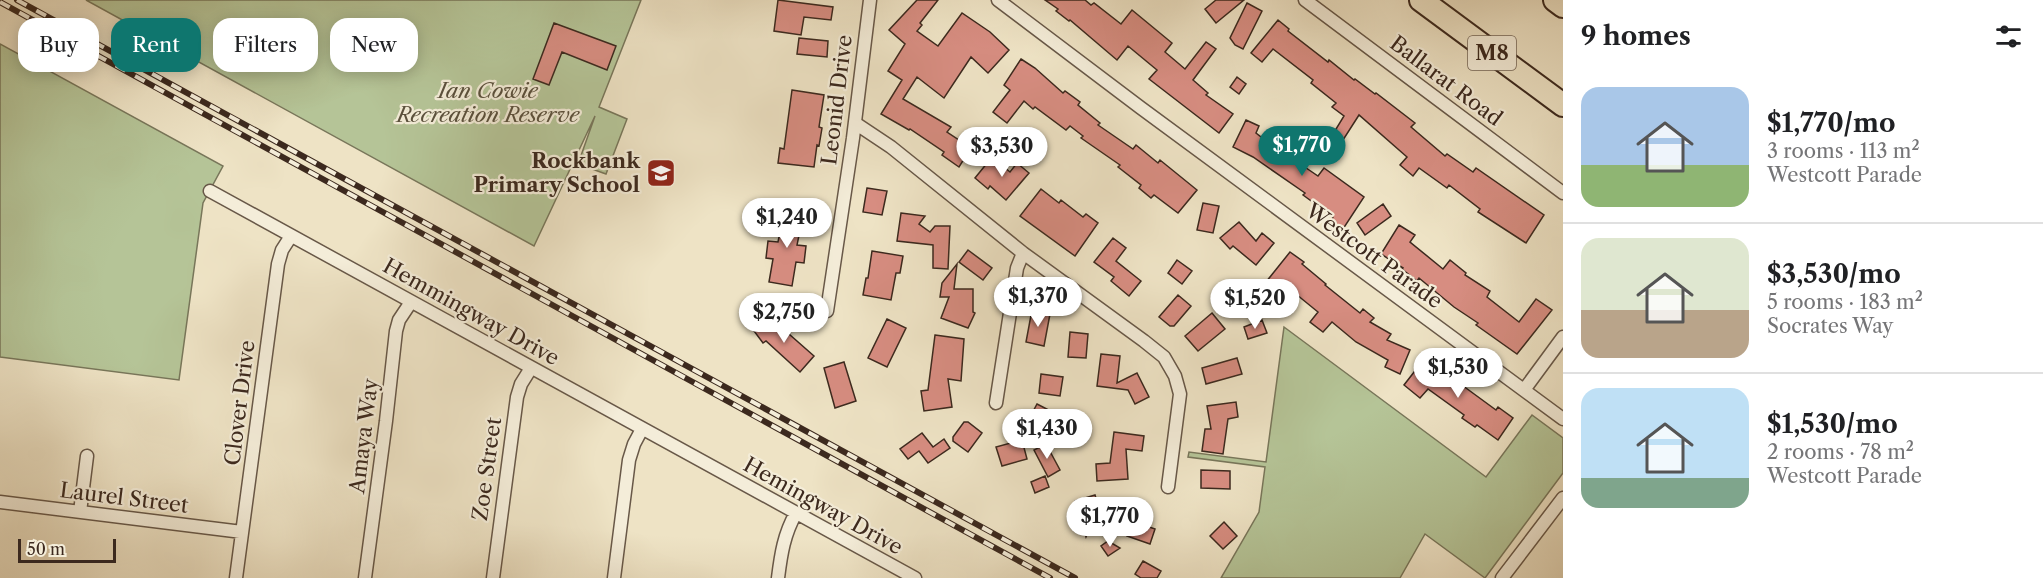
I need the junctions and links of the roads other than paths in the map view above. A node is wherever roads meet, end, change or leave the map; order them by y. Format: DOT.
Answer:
graph roads {
  1 [pos="870,0"];
  2 [pos="998,0"];
  3 [pos="1305,0"];
  4 [pos="1421,0"];
  5 [pos="1556,0"];
  6 [pos="1563,6"];
  7 [pos="1563,105"];
  8 [pos="855,123"];
  9 [pos="853,138"];
  10 [pos="891,147"];
  11 [pos="210,191"];
  12 [pos="1563,193"];
  13 [pos="291,236"];
  14 [pos="1023,253"];
  15 [pos="411,302"];
  16 [pos="827,311"];
  17 [pos="1563,337"];
  18 [pos="531,368"];
  19 [pos="1524,390"];
  20 [pos="996,403"];
  21 [pos="1560,416"];
  22 [pos="642,429"];
  23 [pos="87,456"];
  24 [pos="713,467"];
  25 [pos="1168,487"];
  26 [pos="1563,498"];
  27 [pos="0,502"];
  28 [pos="80,512"];
  29 [pos="796,513"];
  30 [pos="242,532"];
  31 [pos="236,578"];
  32 [pos="365,578"];
  33 [pos="493,578"];
  34 [pos="614,578"];
  35 [pos="778,578"];
  36 [pos="915,578"];
  37 [pos="1502,578"];
  1 -- 8 [label="street, Leonid Drive"];
  2 -- 19 [label="street, Westcott Parade"];
  3 -- 12 [label="street, Ballarat Road"];
  4 -- 7 [label="highway, M8"];
  5 -- 6 [label="highway"];
  8 -- 9 [label="street, Leonid Drive"];
  8 -- 10 [label="street"];
  9 -- 10 [label="street"];
  9 -- 16 [label="street, Leonid Drive"];
  10 -- 14 [label="street"];
  11 -- 13 [label="street, Hemmingway Drive"];
  13 -- 15 [label="street, Hemmingway Drive"];
  13 -- 30 [label="street, Clover Drive"];
  14 -- 20 [label="street"];
  14 -- 25 [label="street"];
  15 -- 18 [label="street, Hemmingway Drive"];
  15 -- 32 [label="street, Amaya Way"];
  17 -- 19 [label="street"];
  18 -- 22 [label="street, Hemmingway Drive"];
  18 -- 33 [label="street, Zoe Street"];
  19 -- 21 [label="street, Westcott Parade"];
  22 -- 24 [label="street, Hemmingway Drive"];
  22 -- 34 [label="street"];
  23 -- 28 [label="street"];
  24 -- 29 [label="street, Hemingway Drive"];
  26 -- 37 [label="street"];
  27 -- 28 [label="street, Laurel Street"];
  28 -- 30 [label="street, Laurel Street"];
  29 -- 35 [label="street"];
  29 -- 36 [label="street, Hemingway Drive"];
  30 -- 31 [label="street, Clover Drive"];
}
